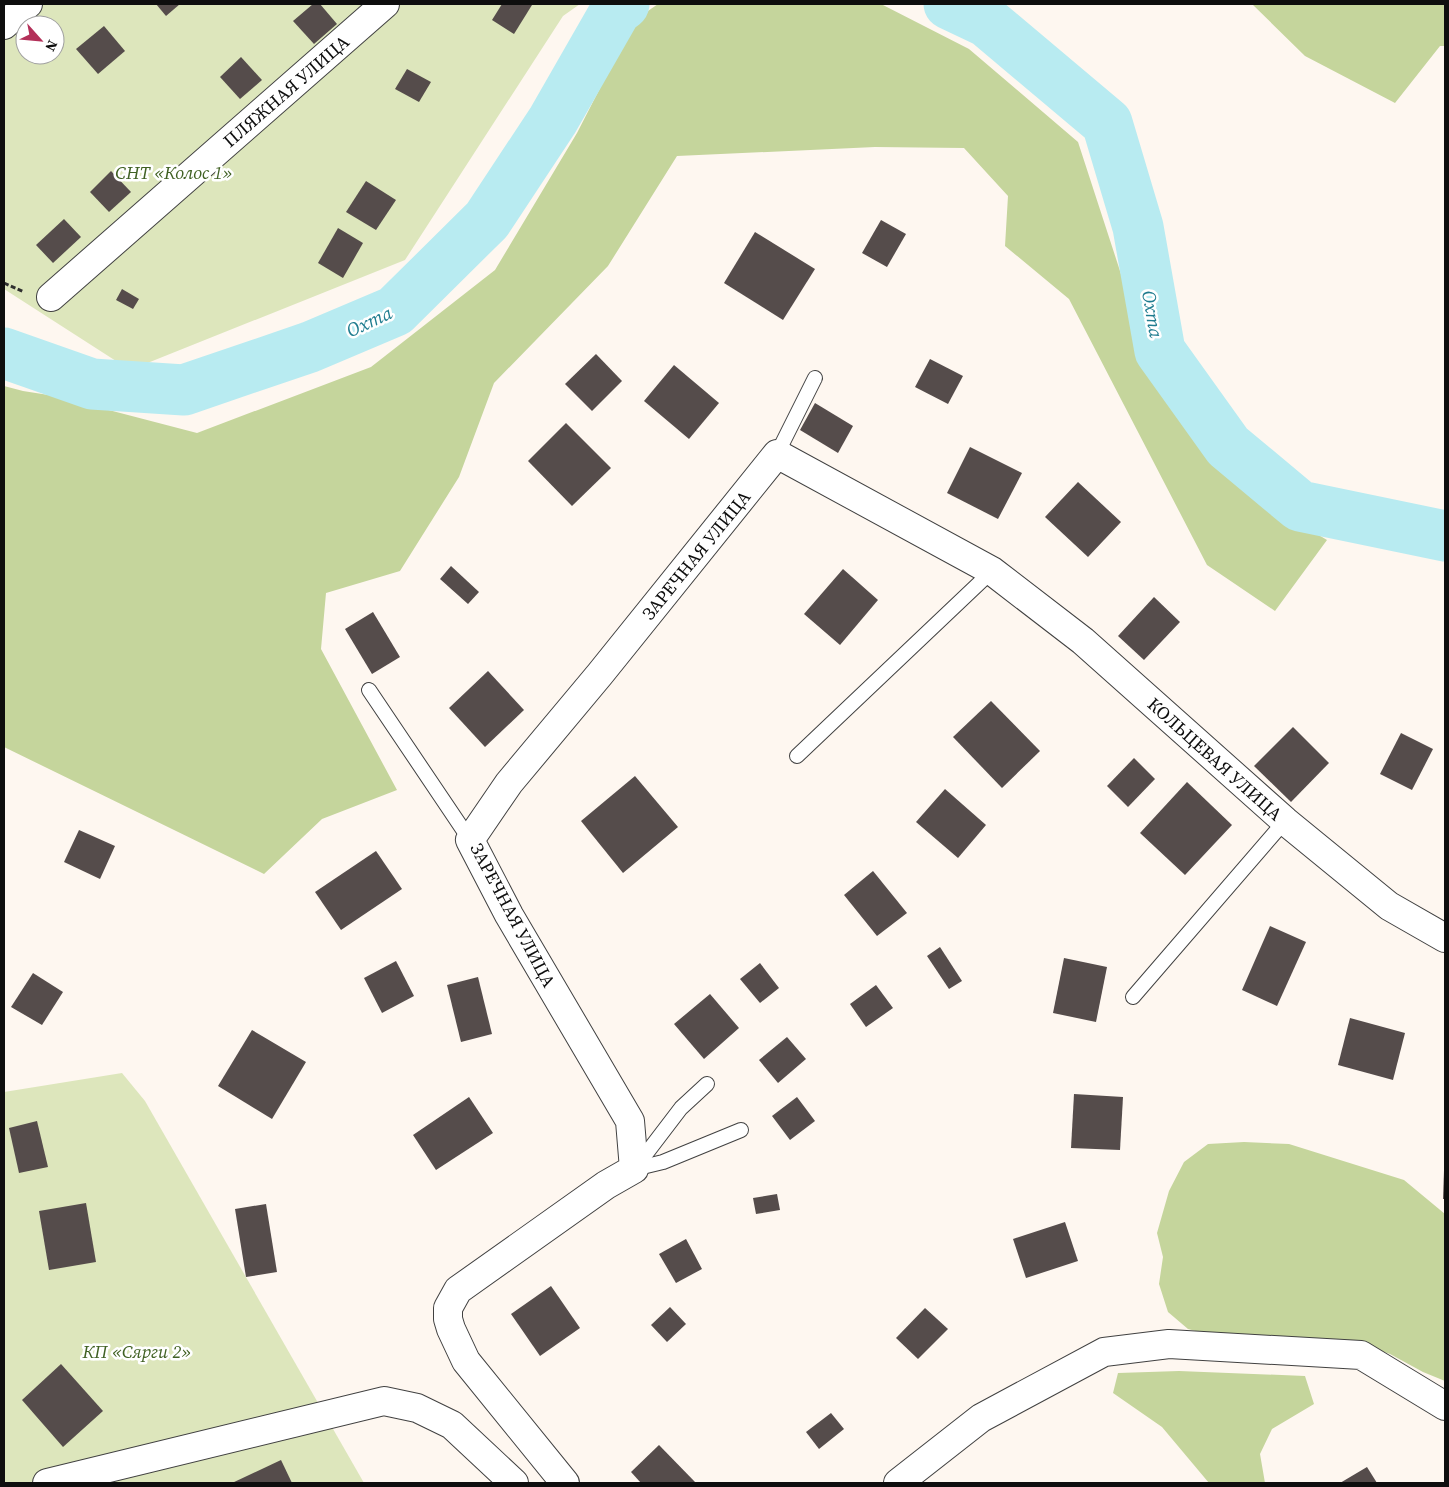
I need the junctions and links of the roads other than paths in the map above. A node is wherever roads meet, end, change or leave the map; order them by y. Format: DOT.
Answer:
graph roads {
  1 [pos="28,4"];
  2 [pos="385,4"];
  3 [pos="4,25"];
  4 [pos="51,297"];
  5 [pos="815,378"];
  6 [pos="777,454"];
  7 [pos="992,571"];
  8 [pos="369,690"];
  9 [pos="797,756"];
  10 [pos="1285,821"];
  11 [pos="470,840"];
  12 [pos="1445,938"];
  13 [pos="1133,997"];
  14 [pos="707,1084"];
  15 [pos="741,1130"];
  16 [pos="634,1169"];
  17 [pos="1445,1406"];
  18 [pos="47,1483"];
  19 [pos="514,1483"];
  20 [pos="564,1483"];
  21 [pos="898,1483"];
  1 -- 3 [label="street"];
  2 -- 4 [label="street, ПЛЯЖНАЯ УЛИЦА"];
  5 -- 6 [label="lane"];
  6 -- 7 [label="street"];
  6 -- 11 [label="street, ЗАРЕЧНАЯ УЛИЦА"];
  7 -- 9 [label="lane"];
  7 -- 10 [label="street, КОЛЬЦЕВАЯ УЛИЦА"];
  8 -- 11 [label="lane"];
  10 -- 12 [label="street, КОЛЬЦЕВАЯ УЛИЦА"];
  10 -- 13 [label="lane"];
  11 -- 16 [label="street, ЗАРЕЧНАЯ УЛИЦА"];
  14 -- 16 [label="lane"];
  15 -- 16 [label="lane"];
  16 -- 20 [label="street"];
  17 -- 21 [label="street"];
  18 -- 19 [label="street"];
}
